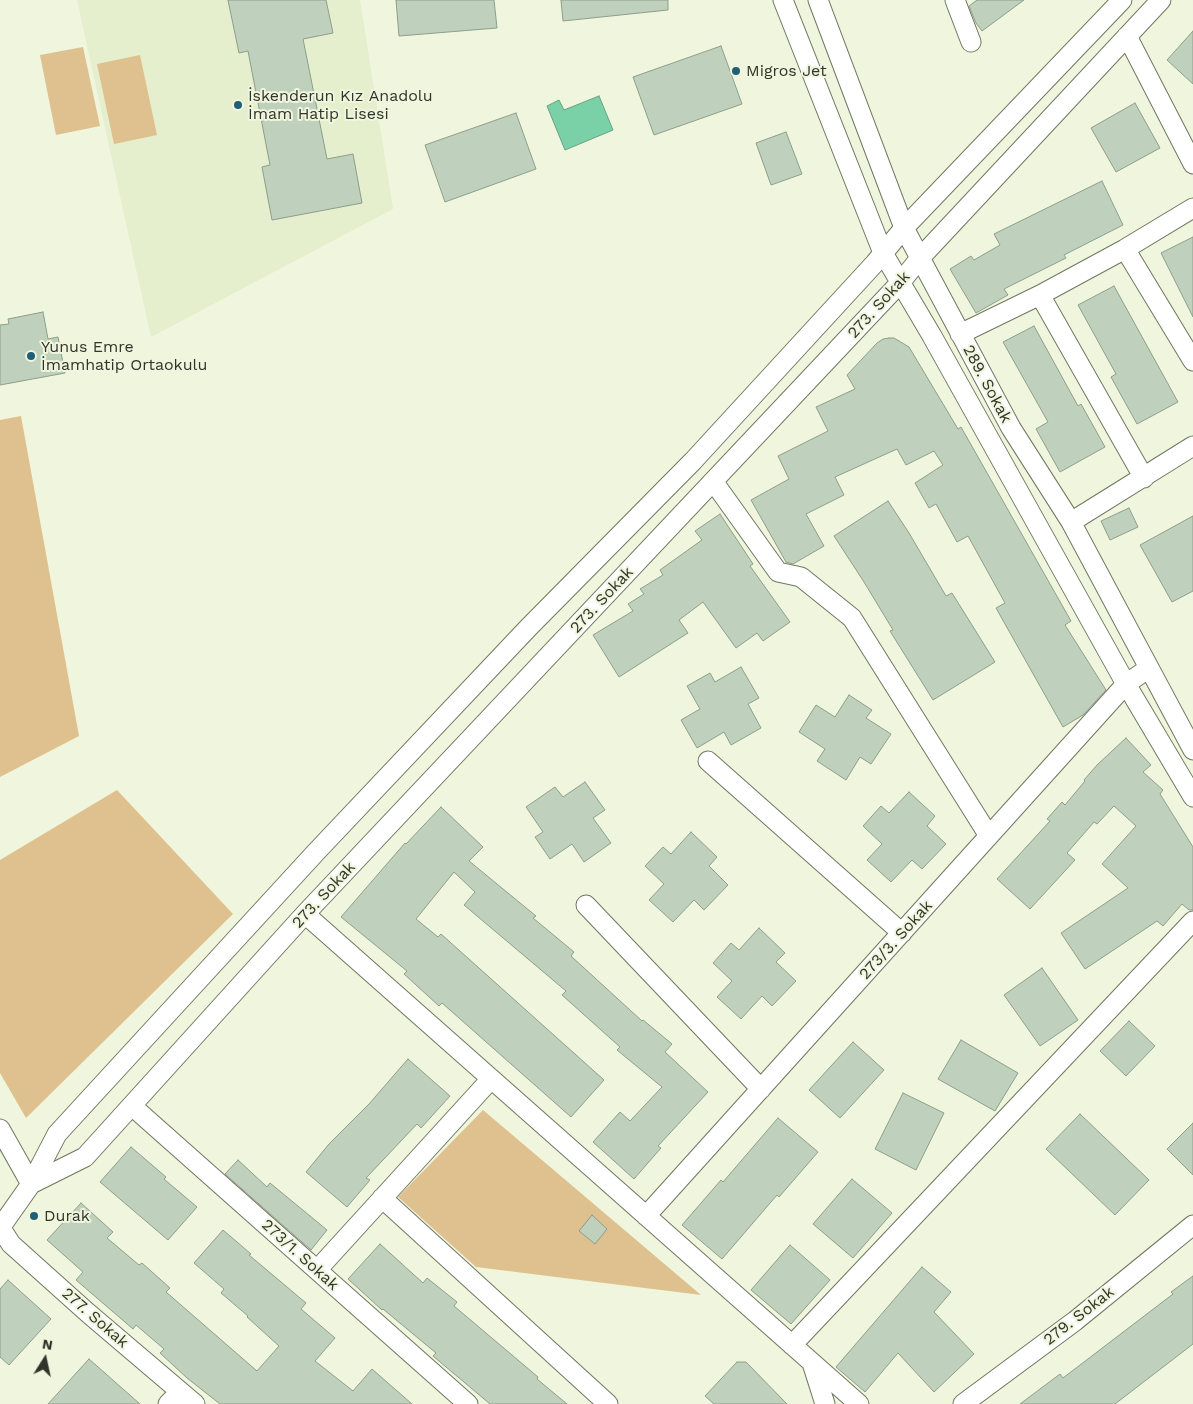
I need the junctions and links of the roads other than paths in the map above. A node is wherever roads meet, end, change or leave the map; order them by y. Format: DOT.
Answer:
graph roads {
  1 [pos="783,0"];
  2 [pos="818,0"];
  3 [pos="955,0"];
  4 [pos="1122,0"];
  5 [pos="1161,0"];
  6 [pos="1127,36"];
  7 [pos="971,42"];
  8 [pos="1193,164"];
  9 [pos="1193,208"];
  10 [pos="904,228"];
  11 [pos="1126,249"];
  12 [pos="883,253"];
  13 [pos="920,258"];
  14 [pos="900,283"];
  15 [pos="1040,295"];
  16 [pos="960,334"];
  17 [pos="1193,361"];
  18 [pos="1193,446"];
  19 [pos="1144,478"];
  20 [pos="713,481"];
  21 [pos="1070,522"];
  22 [pos="1149,668"];
  23 [pos="1126,684"];
  24 [pos="1193,750"];
  25 [pos="708,761"];
  26 [pos="1193,798"];
  27 [pos="989,836"];
  28 [pos="586,905"];
  29 [pos="305,914"];
  30 [pos="1193,921"];
  31 [pos="902,933"];
  32 [pos="491,1079"];
  33 [pos="760,1089"];
  34 [pos="132,1106"];
  35 [pos="0,1129"];
  36 [pos="31,1184"];
  37 [pos="382,1198"];
  38 [pos="646,1216"];
  39 [pos="1193,1225"];
  40 [pos="0,1227"];
  41 [pos="317,1270"];
  42 [pos="792,1345"];
  43 [pos="811,1362"];
  44 [pos="174,1398"];
  45 [pos="466,1403"];
  46 [pos="195,1404"];
  47 [pos="608,1404"];
  48 [pos="825,1404"];
  49 [pos="859,1404"];
  50 [pos="963,1404"];
  1 -- 12 [label="street"];
  2 -- 10 [label="street, 289. Sokak"];
  3 -- 7 [label="street"];
  4 -- 10 [label="street, 273. Sokak"];
  5 -- 6 [label="street, 273. Sokak"];
  6 -- 8 [label="street"];
  6 -- 13 [label="street, 273. Sokak"];
  9 -- 11 [label="street"];
  10 -- 12 [label="street, 273. Sokak"];
  10 -- 13 [label="street, 289. Sokak"];
  11 -- 15 [label="street"];
  11 -- 17 [label="street"];
  12 -- 14 [label="street"];
  12 -- 36 [label="street, 273. Sokak"];
  13 -- 14 [label="street, 273. Sokak"];
  13 -- 16 [label="street, 289. Sokak"];
  14 -- 20 [label="street, 273. Sokak"];
  14 -- 23 [label="street"];
  15 -- 16 [label="street"];
  15 -- 19 [label="street"];
  16 -- 21 [label="street, 289. Sokak"];
  18 -- 19 [label="street"];
  19 -- 21 [label="street"];
  20 -- 27 [label="street"];
  20 -- 29 [label="street, 273. Sokak"];
  21 -- 22 [label="street, 289. Sokak"];
  22 -- 23 [label="street, 273/3. Sokak"];
  22 -- 24 [label="street, 289. Sokak"];
  23 -- 26 [label="street"];
  23 -- 27 [label="street, 273/3. Sokak"];
  25 -- 31 [label="street"];
  27 -- 31 [label="street, 273/3. Sokak"];
  28 -- 33 [label="street"];
  29 -- 32 [label="street"];
  29 -- 34 [label="street, 273. Sokak"];
  30 -- 42 [label="street"];
  31 -- 33 [label="street, 273/3. Sokak"];
  32 -- 37 [label="street"];
  32 -- 38 [label="street"];
  33 -- 38 [label="street, 273/3. Sokak"];
  34 -- 36 [label="street, 273. Sokak"];
  34 -- 41 [label="street, 273/1. Sokak"];
  35 -- 36 [label="street"];
  36 -- 40 [label="street, 273. Sokak"];
  37 -- 41 [label="street"];
  37 -- 47 [label="street"];
  38 -- 42 [label="street"];
  39 -- 50 [label="street, 279. Sokak"];
  40 -- 44 [label="street, 277. Sokak"];
  41 -- 45 [label="street, 273/1. Sokak"];
  42 -- 43 [label="street"];
  43 -- 48 [label="street"];
  43 -- 49 [label="street"];
  44 -- 46 [label="street, 277. Sokak"];
}
